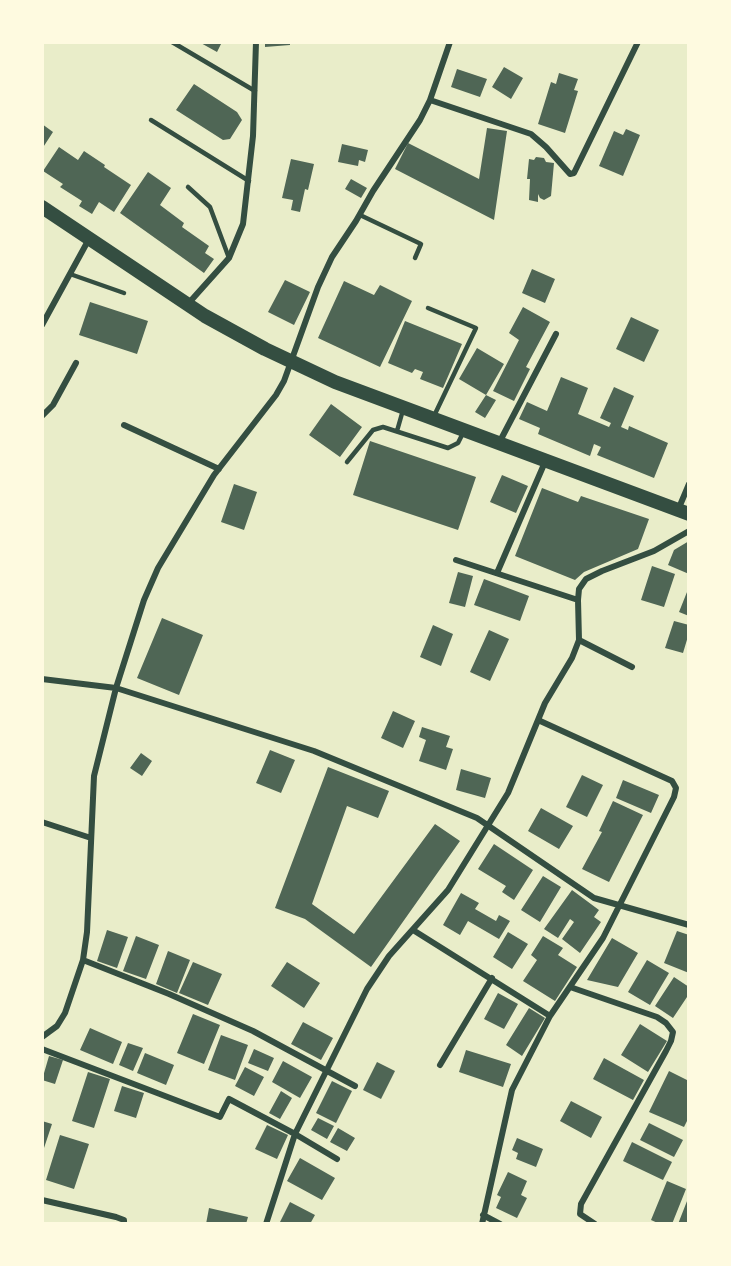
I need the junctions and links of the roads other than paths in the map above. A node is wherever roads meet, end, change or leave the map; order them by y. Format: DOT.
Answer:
graph roads {
  1 [pos="172,42"];
  2 [pos="256,42"];
  3 [pos="450,42"];
  4 [pos="638,42"];
  5 [pos="255,91"];
  6 [pos="430,100"];
  7 [pos="151,120"];
  8 [pos="249,181"];
  9 [pos="188,187"];
  10 [pos="42,207"];
  11 [pos="360,215"];
  12 [pos="89,238"];
  13 [pos="228,258"];
  14 [pos="415,258"];
  15 [pos="70,274"];
  16 [pos="124,293"];
  17 [pos="187,305"];
  18 [pos="428,308"];
  19 [pos="42,325"];
  20 [pos="556,334"];
  21 [pos="291,362"];
  22 [pos="76,363"];
  23 [pos="404,408"];
  24 [pos="42,416"];
  25 [pos="432,418"];
  26 [pos="124,424"];
  27 [pos="397,431"];
  28 [pos="464,431"];
  29 [pos="499,444"];
  30 [pos="347,462"];
  31 [pos="545,462"];
  32 [pos="219,469"];
  33 [pos="689,484"];
  34 [pos="683,512"];
  35 [pos="689,531"];
  36 [pos="456,560"];
  37 [pos="497,573"];
  38 [pos="578,600"];
  39 [pos="579,640"];
  40 [pos="632,667"];
  41 [pos="42,679"];
  42 [pos="117,688"];
  43 [pos="538,720"];
  44 [pos="42,822"];
  45 [pos="489,825"];
  46 [pos="91,838"];
  47 [pos="618,906"];
  48 [pos="689,925"];
  49 [pos="413,930"];
  50 [pos="83,960"];
  51 [pos="492,978"];
  52 [pos="570,987"];
  53 [pos="550,1016"];
  54 [pos="42,1037"];
  55 [pos="42,1048"];
  56 [pos="440,1065"];
  57 [pos="327,1072"];
  58 [pos="355,1086"];
  59 [pos="295,1134"];
  60 [pos="337,1159"];
  61 [pos="42,1200"];
  62 [pos="483,1215"];
  63 [pos="124,1224"];
  64 [pos="266,1224"];
  65 [pos="482,1224"];
  66 [pos="500,1224"];
  67 [pos="596,1224"];
  1 -- 5 [label="lane"];
  2 -- 5 [label="street"];
  3 -- 6 [label="street"];
  4 -- 6 [label="street"];
  5 -- 8 [label="street"];
  6 -- 11 [label="street"];
  7 -- 8 [label="lane"];
  8 -- 13 [label="street"];
  9 -- 13 [label="lane"];
  10 -- 12 [label="main road"];
  11 -- 14 [label="lane"];
  11 -- 21 [label="street"];
  12 -- 15 [label="street"];
  12 -- 17 [label="main road"];
  13 -- 17 [label="street"];
  15 -- 16 [label="lane"];
  15 -- 19 [label="street"];
  17 -- 21 [label="main road"];
  18 -- 25 [label="lane"];
  20 -- 29 [label="street"];
  21 -- 23 [label="main road"];
  21 -- 32 [label="street"];
  22 -- 24 [label="street"];
  23 -- 25 [label="main road"];
  23 -- 27 [label="lane"];
  25 -- 28 [label="main road"];
  26 -- 32 [label="street"];
  27 -- 28 [label="lane"];
  27 -- 30 [label="lane"];
  28 -- 29 [label="main road"];
  29 -- 31 [label="main road"];
  31 -- 34 [label="main road"];
  31 -- 37 [label="street"];
  32 -- 42 [label="street"];
  33 -- 34 [label="street"];
  35 -- 38 [label="street"];
  36 -- 37 [label="street"];
  37 -- 38 [label="street"];
  38 -- 39 [label="street"];
  39 -- 40 [label="street"];
  39 -- 43 [label="street"];
  41 -- 42 [label="street"];
  42 -- 45 [label="street"];
  42 -- 46 [label="street"];
  43 -- 45 [label="street"];
  43 -- 47 [label="street"];
  44 -- 46 [label="street"];
  45 -- 47 [label="street"];
  45 -- 49 [label="street"];
  46 -- 50 [label="street"];
  47 -- 48 [label="street"];
  47 -- 52 [label="street"];
  49 -- 51 [label="street"];
  49 -- 57 [label="street"];
  50 -- 54 [label="street"];
  50 -- 57 [label="street"];
  51 -- 53 [label="street"];
  51 -- 56 [label="street"];
  52 -- 53 [label="street"];
  52 -- 67 [label="street"];
  53 -- 62 [label="street"];
  55 -- 59 [label="street"];
  57 -- 58 [label="street"];
  57 -- 59 [label="street"];
  59 -- 60 [label="street"];
  59 -- 64 [label="street"];
  61 -- 63 [label="street"];
  62 -- 65 [label="street"];
  62 -- 66 [label="street"];
}
